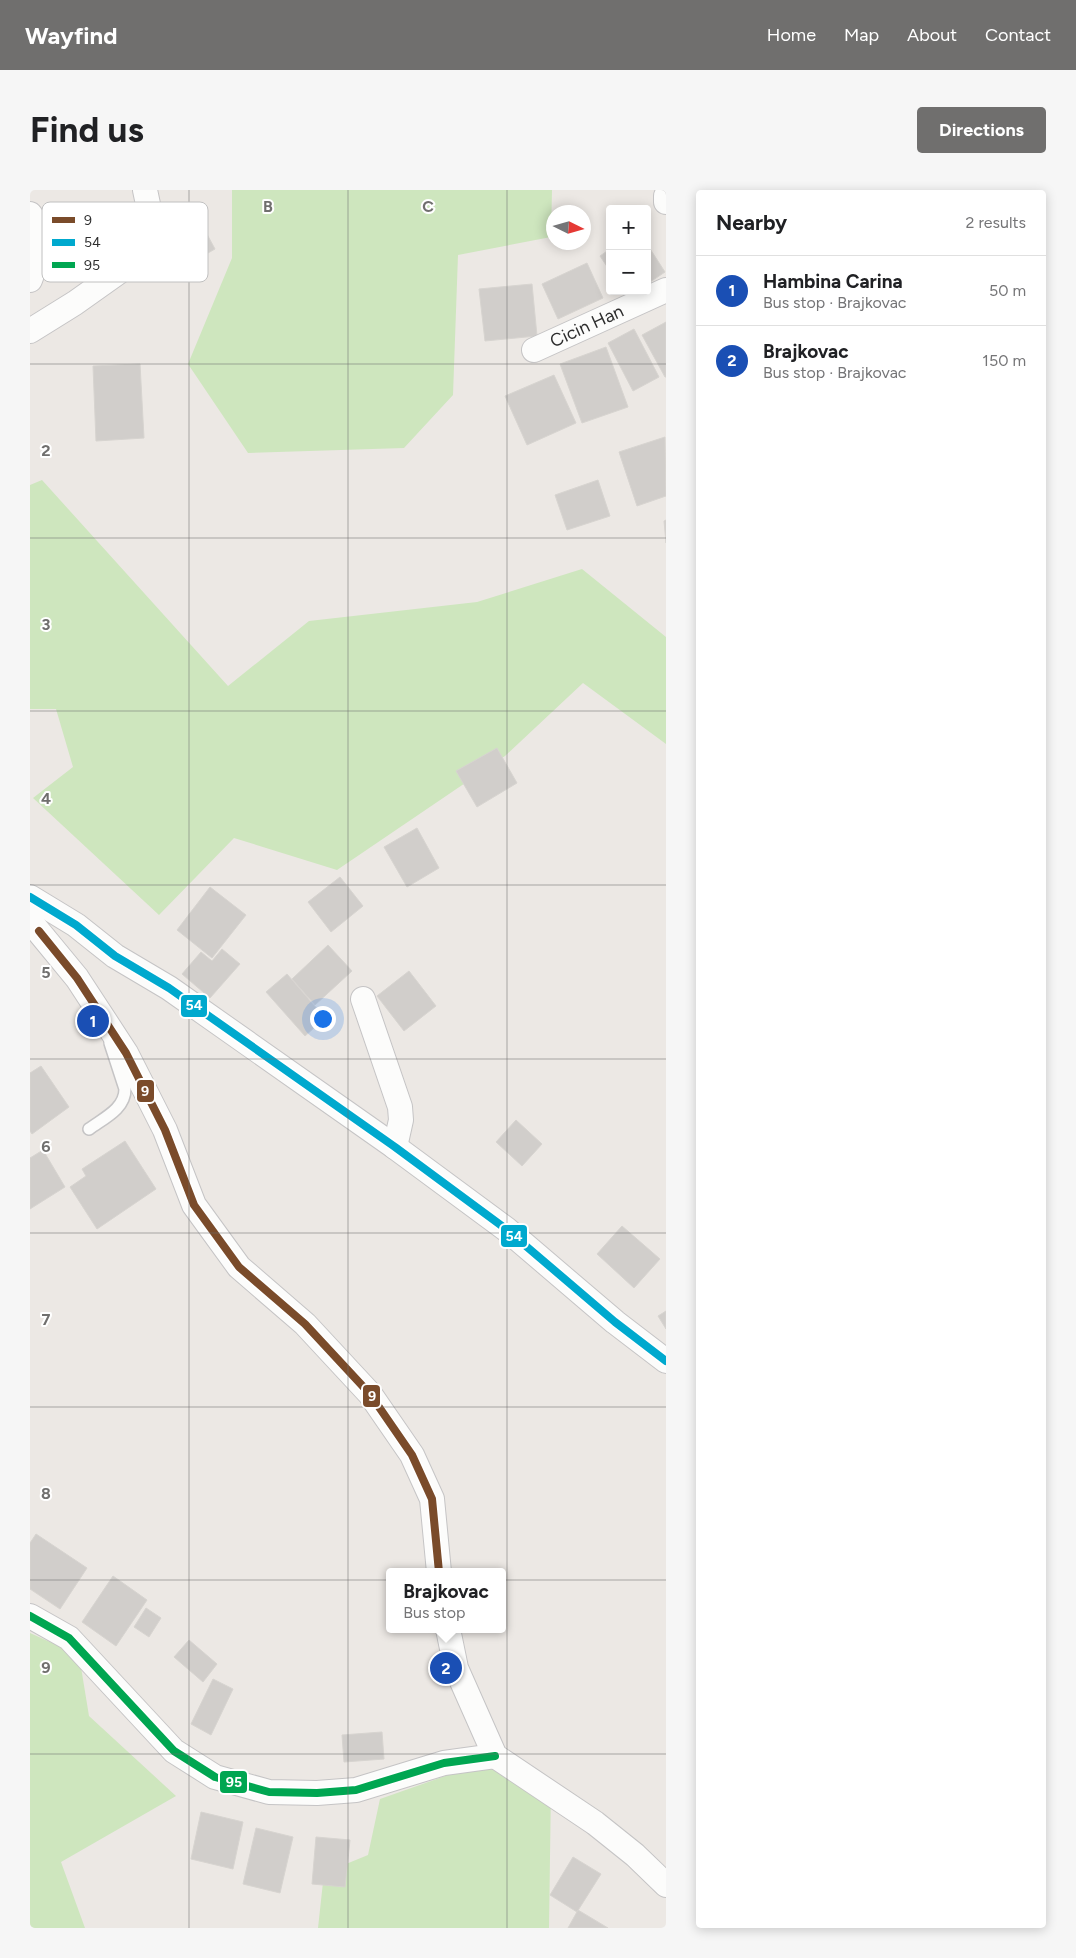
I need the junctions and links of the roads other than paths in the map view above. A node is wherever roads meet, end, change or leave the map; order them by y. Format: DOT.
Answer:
graph roads {
  1 [pos="666,196"];
  2 [pos="666,202"];
  3 [pos="30,214"];
  4 [pos="30,280"];
  5 [pos="105,282"];
  6 [pos="666,290"];
  7 [pos="30,331"];
  8 [pos="534,350"];
  9 [pos="30,897"];
  10 [pos="30,920"];
  11 [pos="362,1000"];
  12 [pos="101,1015"];
  13 [pos="89,1128"];
  14 [pos="394,1147"];
  15 [pos="666,1361"];
  16 [pos="440,1568"];
  17 [pos="30,1616"];
  18 [pos="449,1633"];
  19 [pos="496,1756"];
  20 [pos="666,1885"];
  1 -- 2 [label="street"];
  3 -- 4 [label="street"];
  5 -- 7 [label="street"];
  6 -- 8 [label="street, Cicin Han"];
  9 -- 14 [label="street"];
  10 -- 12 [label="street"];
  11 -- 14 [label="street"];
  12 -- 13 [label="lane"];
  12 -- 16 [label="street"];
  14 -- 15 [label="street"];
  17 -- 19 [label="street"];
  18 -- 19 [label="street"];
  19 -- 20 [label="street"];
}
